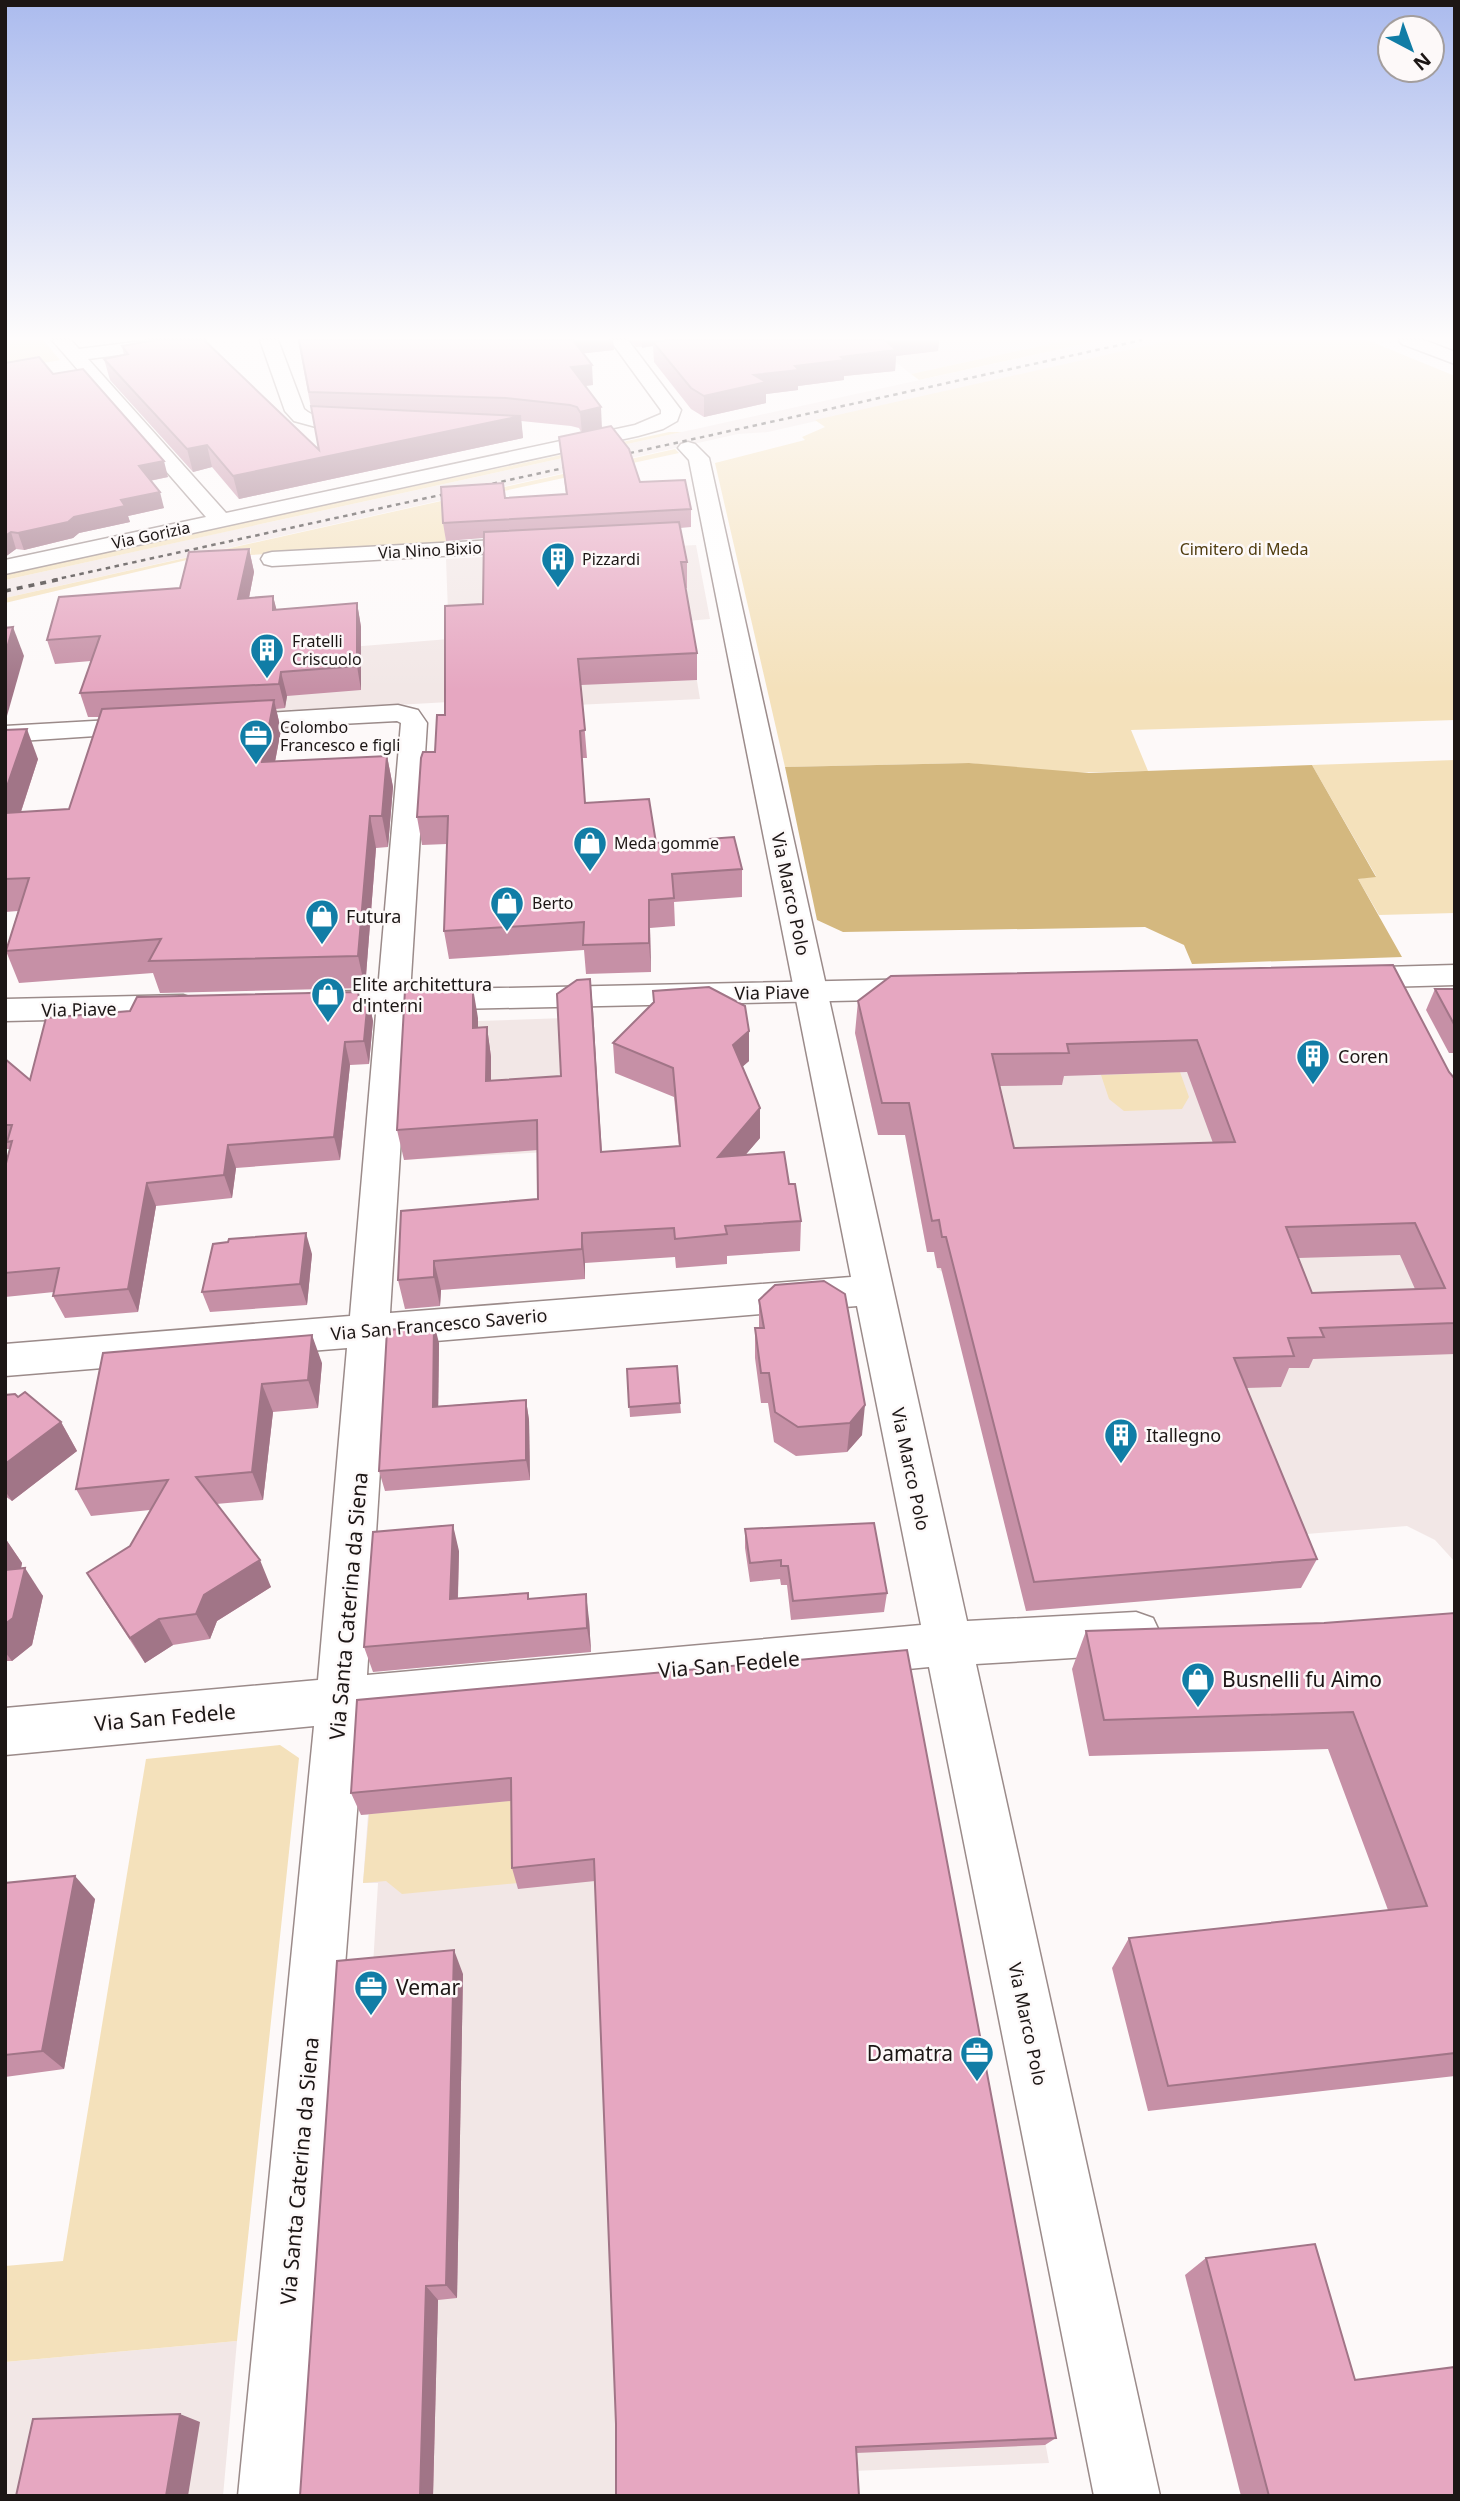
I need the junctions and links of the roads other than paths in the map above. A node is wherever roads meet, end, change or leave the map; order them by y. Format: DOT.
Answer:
graph roads {
  1 [pos="165,457"];
  2 [pos="516,457"];
  3 [pos="698,457"];
  4 [pos="221,520"];
  5 [pos="715,536"];
  6 [pos="687,537"];
  7 [pos="562,544"];
  8 [pos="272,559"];
  9 [pos="5,567"];
  10 [pos="195,724"];
  11 [pos="168,725"];
  12 [pos="5,734"];
  13 [pos="1455,975"];
  14 [pos="1316,979"];
  15 [pos="950,988"];
  16 [pos="813,991"];
  17 [pos="392,1000"];
  18 [pos="286,1003"];
  19 [pos="207,1005"];
  20 [pos="5,1010"];
  21 [pos="873,1290"];
  22 [pos="370,1329"];
  23 [pos="5,1360"];
  24 [pos="1172,1631"];
  25 [pos="947,1644"];
  26 [pos="341,1701"];
  27 [pos="5,1732"];
  28 [pos="271,2496"];
  29 [pos="1127,2496"];
  1 -- 4 [label="street"];
  2 -- 4 [label="street, Via Gorizia"];
  3 -- 5 [label="street, Via Marco Polo"];
  4 -- 9 [label="street, Via Gorizia"];
  5 -- 6 [label="street"];
  5 -- 16 [label="street, Via Marco Polo"];
  7 -- 8 [label="street, Via Nino Bixio"];
  10 -- 17 [label="street, Via Santa Caterina da Siena"];
  11 -- 12 [label="street"];
  13 -- 14 [label="street"];
  15 -- 16 [label="street, Via Piave"];
  16 -- 17 [label="street, Via Piave"];
  16 -- 21 [label="street, Via Marco Polo"];
  17 -- 18 [label="street, Via Piave"];
  17 -- 22 [label="street, Via Santa Caterina da Siena"];
  19 -- 20 [label="street, Via Piave"];
  21 -- 22 [label="street, Via San Francesco Saverio"];
  21 -- 25 [label="street, Via Marco Polo"];
  22 -- 23 [label="street, Via San Francesco Saverio"];
  22 -- 26 [label="street, Via Santa Caterina da Siena"];
  24 -- 25 [label="street, Via San Fedele"];
  25 -- 26 [label="street, Via San Fedele"];
  25 -- 29 [label="street, Via Marco Polo"];
  26 -- 27 [label="street, Via San Fedele"];
  26 -- 28 [label="street, Via Santa Caterina da Siena"];
}
